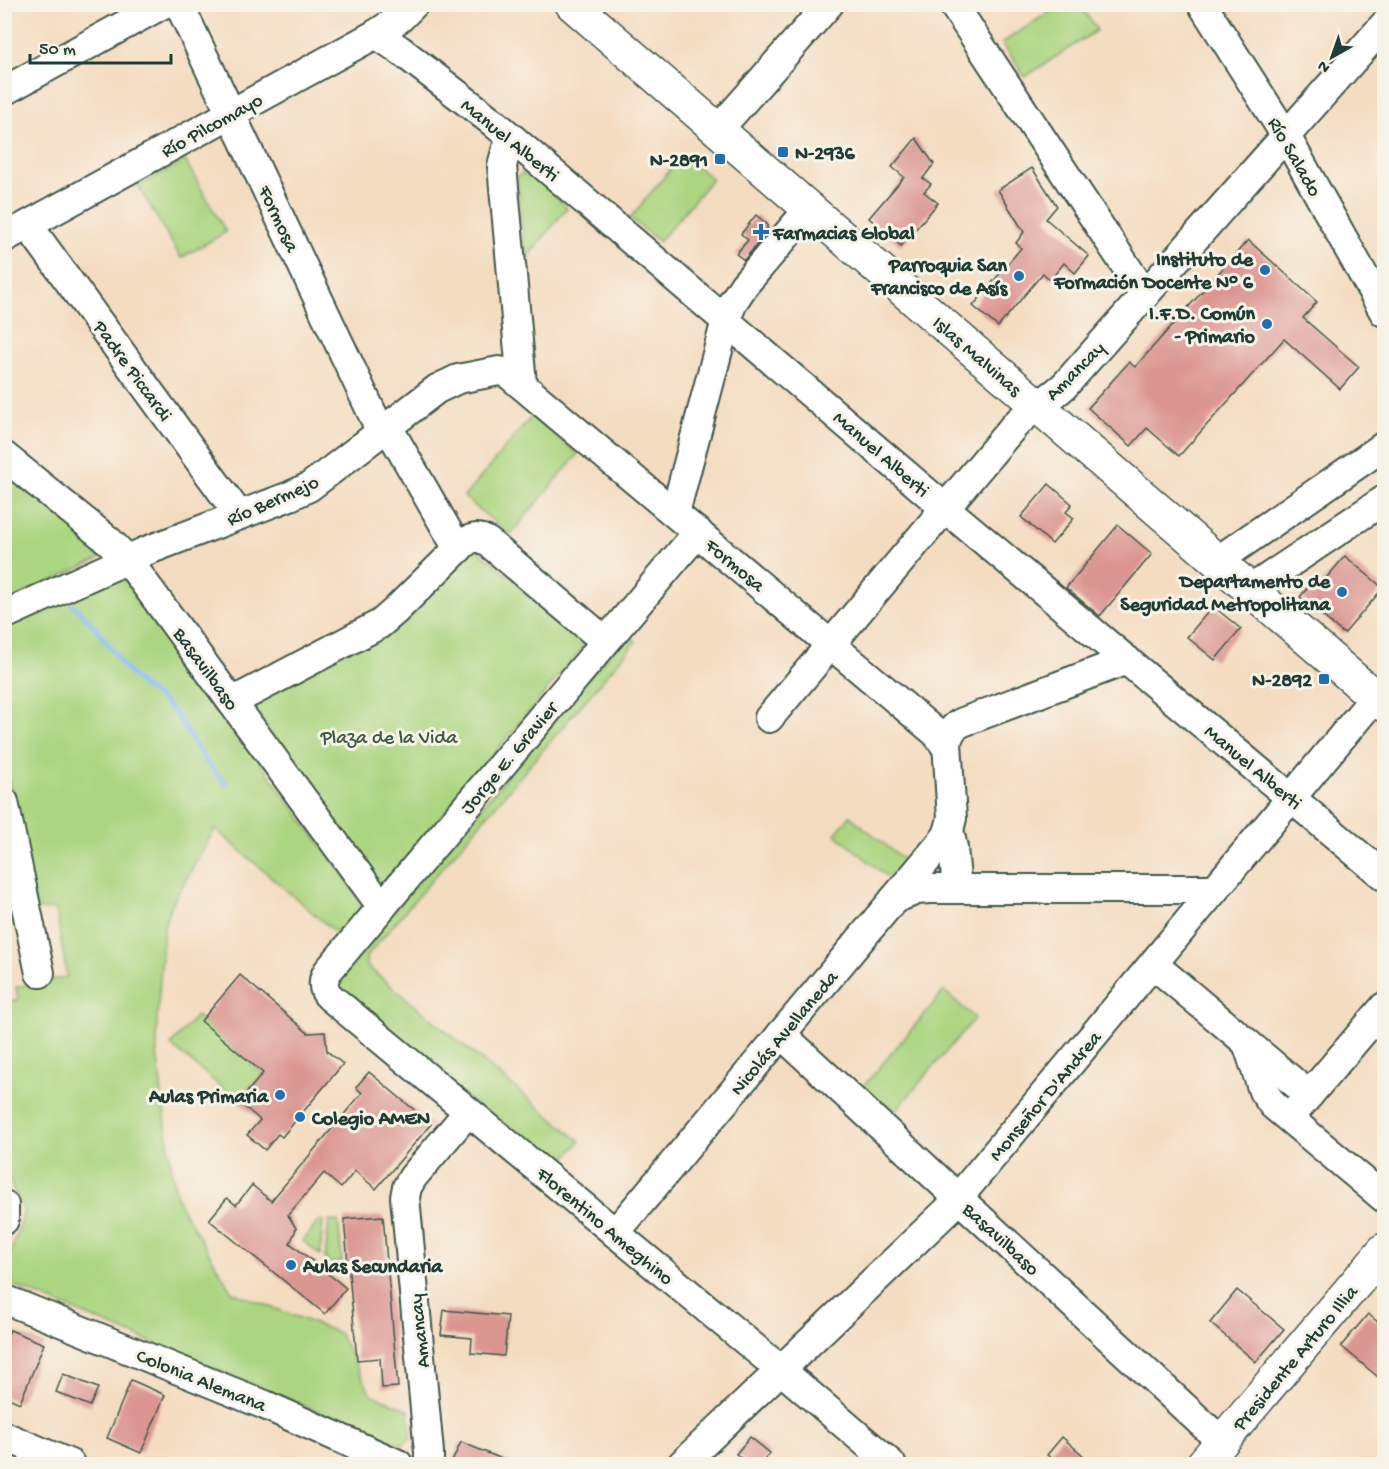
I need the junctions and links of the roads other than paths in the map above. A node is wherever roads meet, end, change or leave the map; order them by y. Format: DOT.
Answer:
graph roads {
  1 [pos="163,4"];
  2 [pos="179,4"];
  3 [pos="414,4"];
  4 [pos="572,4"];
  5 [pos="829,4"];
  6 [pos="953,4"];
  7 [pos="1202,4"];
  8 [pos="1383,31"];
  9 [pos="376,34"];
  10 [pos="4,91"];
  11 [pos="231,114"];
  12 [pos="718,130"];
  13 [pos="1286,136"];
  14 [pos="514,141"];
  15 [pos="809,209"];
  16 [pos="16,231"];
  17 [pos="1145,295"];
  18 [pos="1384,312"];
  19 [pos="726,320"];
  20 [pos="522,384"];
  21 [pos="1037,406"];
  22 [pos="384,429"];
  23 [pos="1384,446"];
  24 [pos="4,456"];
  25 [pos="1384,500"];
  26 [pos="945,508"];
  27 [pos="675,513"];
  28 [pos="239,515"];
  29 [pos="698,532"];
  30 [pos="458,549"];
  31 [pos="127,559"];
  32 [pos="1217,561"];
  33 [pos="1251,589"];
  34 [pos="4,615"];
  35 [pos="605,641"];
  36 [pos="831,644"];
  37 [pos="1127,660"];
  38 [pos="1380,701"];
  39 [pos="232,702"];
  40 [pos="769,718"];
  41 [pos="946,748"];
  42 [pos="1291,798"];
  43 [pos="4,802"];
  44 [pos="949,830"];
  45 [pos="1384,876"];
  46 [pos="957,889"];
  47 [pos="1215,889"];
  48 [pos="894,899"];
  49 [pos="382,907"];
  50 [pos="1153,964"];
  51 [pos="40,973"];
  52 [pos="323,985"];
  53 [pos="1384,1007"];
  54 [pos="781,1034"];
  55 [pos="1247,1043"];
  56 [pos="1309,1095"];
  57 [pos="468,1112"];
  58 [pos="1289,1119"];
  59 [pos="958,1198"];
  60 [pos="1384,1198"];
  61 [pos="4,1204"];
  62 [pos="4,1220"];
  63 [pos="615,1233"];
  64 [pos="1384,1250"];
  65 [pos="4,1299"];
  66 [pos="781,1370"];
  67 [pos="4,1436"];
  68 [pos="1213,1453"];
  69 [pos="70,1464"];
  70 [pos="398,1464"];
  71 [pos="429,1464"];
  72 [pos="682,1464"];
  73 [pos="891,1464"];
  1 -- 10 [label="street"];
  2 -- 11 [label="street, Formosa"];
  3 -- 9 [label="street, Río Pilcomayo"];
  4 -- 12 [label="main road, Islas Malvinas"];
  5 -- 12 [label="street"];
  6 -- 17 [label="street"];
  7 -- 13 [label="street, Río Salado"];
  8 -- 13 [label="street, Amancay"];
  9 -- 11 [label="street, Río Pilcomayo"];
  9 -- 14 [label="street, Manuel Alberti"];
  11 -- 16 [label="street, Río Pilcomayo"];
  11 -- 22 [label="street, Formosa"];
  12 -- 15 [label="main road, Islas Malvinas"];
  13 -- 17 [label="street, Amancay"];
  13 -- 18 [label="street, Río Salado"];
  14 -- 19 [label="street, Manuel Alberti"];
  14 -- 20 [label="street"];
  15 -- 19 [label="street"];
  15 -- 21 [label="main road, Islas Malvinas"];
  16 -- 28 [label="street, Padre Piccardi"];
  17 -- 21 [label="street, Amancay"];
  19 -- 26 [label="street, Manuel Alberti"];
  19 -- 27 [label="street"];
  20 -- 22 [label="street, Río Bermejo"];
  20 -- 27 [label="street, Formosa"];
  21 -- 26 [label="street, Amancay"];
  21 -- 32 [label="main road, Islas Malvinas"];
  22 -- 28 [label="street, Río Bermejo"];
  22 -- 30 [label="street, Formosa"];
  23 -- 32 [label="street"];
  24 -- 31 [label="street, Basavilbaso"];
  25 -- 33 [label="street"];
  26 -- 36 [label="street, Amancay"];
  26 -- 37 [label="street, Manuel Alberti"];
  27 -- 29 [label="street, Formosa"];
  28 -- 31 [label="street, Río Bermejo"];
  29 -- 35 [label="street, Jorge E. Gravier"];
  29 -- 36 [label="street, Formosa"];
  30 -- 35 [label="street"];
  30 -- 39 [label="street"];
  31 -- 34 [label="street, Río Bermejo"];
  31 -- 39 [label="street, Basavilbaso"];
  32 -- 33 [label="main road, Islas Malvinas"];
  33 -- 38 [label="main road, Islas Malvinas"];
  35 -- 49 [label="street, Jorge E. Gravier"];
  36 -- 40 [label="street, Amancay"];
  36 -- 41 [label="street, Formosa"];
  37 -- 41 [label="street"];
  37 -- 42 [label="street, Manuel Alberti"];
  38 -- 42 [label="street, Monseñor D'Andrea"];
  39 -- 49 [label="street, Basavilbaso"];
  41 -- 44 [label="street"];
  42 -- 45 [label="street, Manuel Alberti"];
  42 -- 47 [label="street, Monseñor D'Andrea"];
  43 -- 51 [label="street"];
  44 -- 46 [label="street"];
  44 -- 48 [label="street, Nicolás Avellaneda"];
  46 -- 47 [label="street"];
  46 -- 48 [label="street"];
  47 -- 50 [label="street, Monseñor D'Andrea"];
  48 -- 54 [label="street, Nicolás Avellaneda"];
  49 -- 52 [label="street, Jorge E. Gravier"];
  50 -- 55 [label="street"];
  50 -- 59 [label="street, Monseñor D'Andrea"];
  52 -- 57 [label="street, Florentino Ameghino"];
  53 -- 56 [label="street"];
  54 -- 59 [label="street, Basavilbaso"];
  54 -- 63 [label="street, Nicolás Avellaneda"];
  55 -- 56 [label="street"];
  55 -- 58 [label="street"];
  56 -- 58 [label="street"];
  57 -- 63 [label="street, Florentino Ameghino"];
  57 -- 71 [label="street, Amancay"];
  58 -- 60 [label="street"];
  59 -- 66 [label="street, Monseñor D'Andrea"];
  59 -- 68 [label="street, Basavilbaso"];
  61 -- 62 [label="street"];
  63 -- 66 [label="street, Florentino Ameghino"];
  64 -- 68 [label="main road, Presidente Arturo Illia"];
  65 -- 70 [label="street, Colonia Alemana"];
  66 -- 72 [label="street, Monseñor D'Andrea"];
  66 -- 73 [label="street, Florentino Ameghino"];
  67 -- 69 [label="street"];
}
